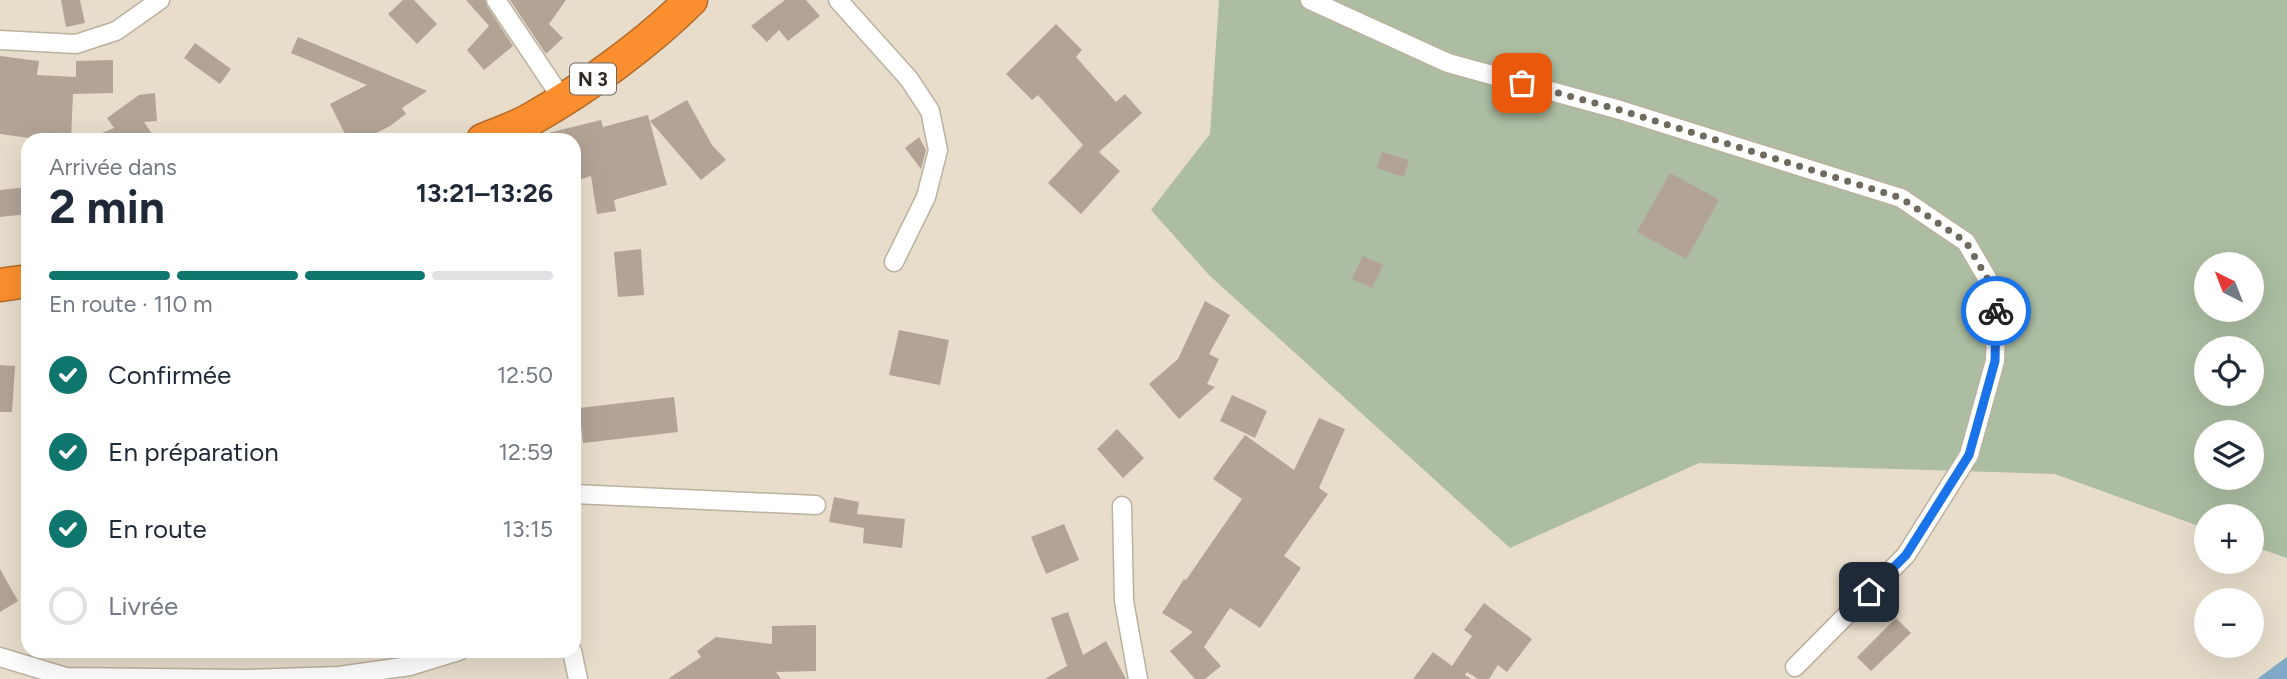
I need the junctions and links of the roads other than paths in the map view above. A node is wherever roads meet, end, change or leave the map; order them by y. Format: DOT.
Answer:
graph roads {
  1 [pos="160,0"];
  2 [pos="496,0"];
  3 [pos="691,0"];
  4 [pos="838,0"];
  5 [pos="1310,0"];
  6 [pos="0,40"];
  7 [pos="563,100"];
  8 [pos="531,130"];
  9 [pos="894,262"];
  10 [pos="21,282"];
  11 [pos="0,285"];
  12 [pos="581,494"];
  13 [pos="816,505"];
  14 [pos="1122,506"];
  15 [pos="0,657"];
  16 [pos="436,658"];
  17 [pos="574,658"];
  18 [pos="1796,667"];
  19 [pos="66,678"];
  20 [pos="578,679"];
  21 [pos="1138,679"];
  1 -- 6 [label="street"];
  2 -- 7 [label="street"];
  3 -- 7 [label="highway, N 3"];
  4 -- 9 [label="street"];
  5 -- 18 [label="street"];
  7 -- 8 [label="highway, N 3"];
  10 -- 11 [label="highway"];
  12 -- 13 [label="street"];
  14 -- 21 [label="street"];
  15 -- 19 [label="street"];
  16 -- 19 [label="street"];
  17 -- 20 [label="street"];
}
